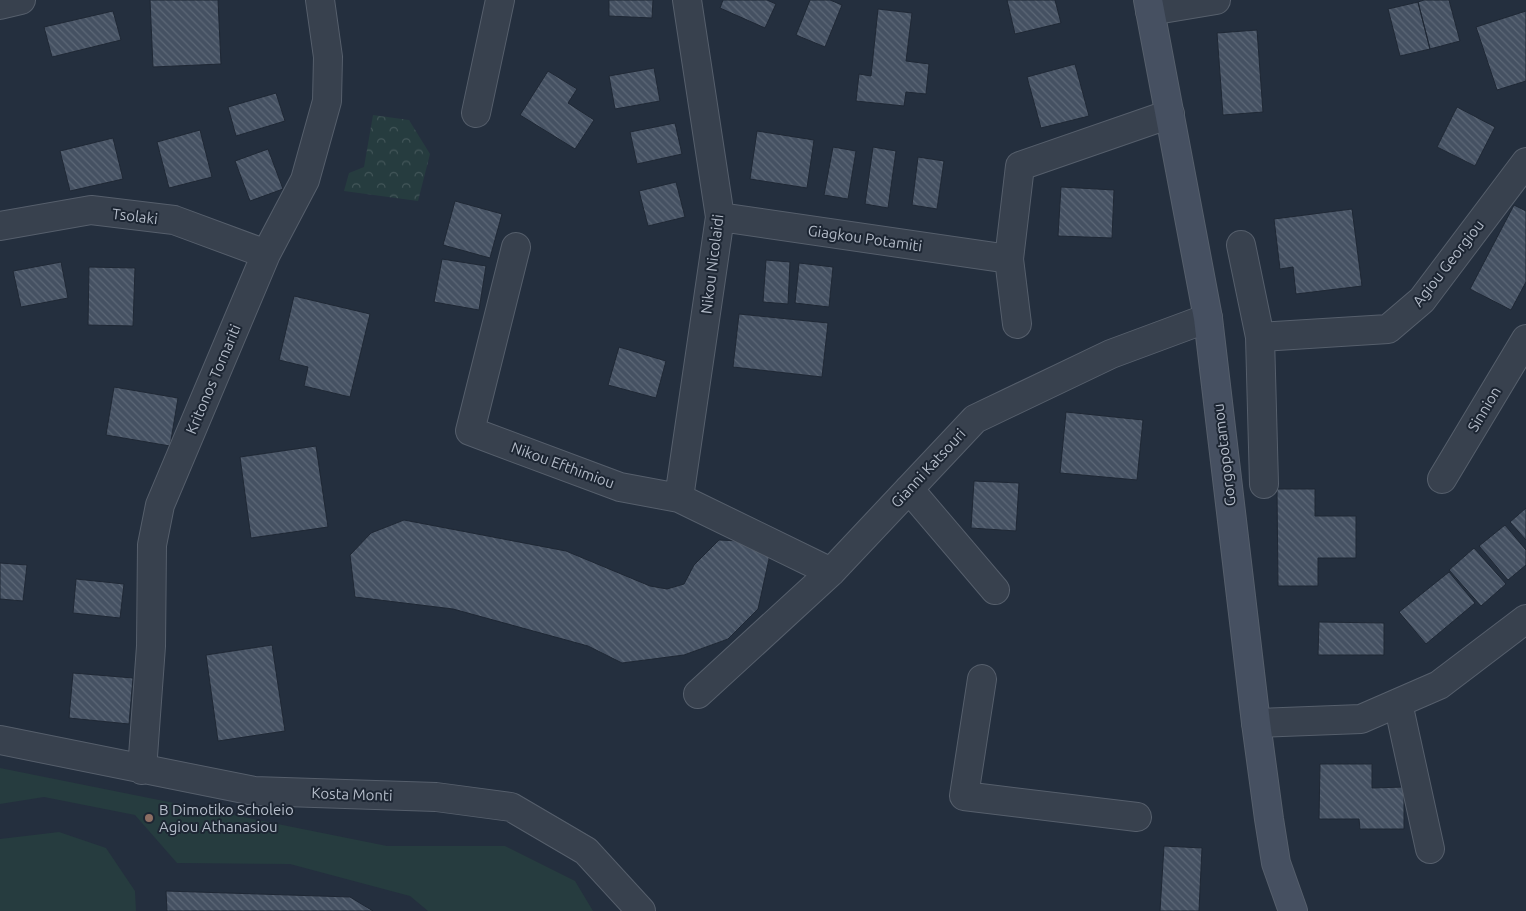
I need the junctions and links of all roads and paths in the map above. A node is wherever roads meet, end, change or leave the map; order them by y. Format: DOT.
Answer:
graph roads {
  1 [pos="21,0"];
  2 [pos="320,0"];
  3 [pos="500,0"];
  4 [pos="687,0"];
  5 [pos="1216,0"];
  6 [pos="0,5"];
  7 [pos="1149,5"];
  8 [pos="476,112"];
  9 [pos="1170,114"];
  10 [pos="1526,162"];
  11 [pos="720,217"];
  12 [pos="0,226"];
  13 [pos="1241,245"];
  14 [pos="516,246"];
  15 [pos="266,254"];
  16 [pos="1009,259"];
  17 [pos="1208,318"];
  18 [pos="1017,324"];
  19 [pos="1260,337"];
  20 [pos="1526,339"];
  21 [pos="1442,479"];
  22 [pos="1264,484"];
  23 [pos="909,488"];
  24 [pos="678,498"];
  25 [pos="831,572"];
  26 [pos="995,590"];
  27 [pos="1526,619"];
  28 [pos="982,679"];
  29 [pos="698,694"];
  30 [pos="1398,703"];
  31 [pos="1256,723"];
  32 [pos="0,740"];
  33 [pos="142,770"];
  34 [pos="1137,817"];
  35 [pos="1430,849"];
  36 [pos="641,911"];
  37 [pos="1293,911"];
  1 -- 6 [label="street"];
  2 -- 15 [label="street, Kritonos Tornariti"];
  3 -- 8 [label="street"];
  4 -- 11 [label="street, Nikou Nicolaidi"];
  5 -- 7 [label="street"];
  7 -- 9 [label="street, Gorgopotamou"];
  9 -- 16 [label="street"];
  9 -- 17 [label="street, Gorgopotamou"];
  10 -- 19 [label="street, Agiou Georgiou"];
  11 -- 16 [label="street, Giagkou Potamiti"];
  11 -- 24 [label="street, Nikou Nicolaidi"];
  12 -- 15 [label="street, Tsolaki"];
  13 -- 19 [label="street"];
  14 -- 24 [label="street, Nikou Efthimiou"];
  15 -- 33 [label="street, Kritonos Tornariti"];
  16 -- 18 [label="street"];
  17 -- 23 [label="street, Gianni Katsouri"];
  17 -- 31 [label="street, Gorgopotamou"];
  19 -- 22 [label="street"];
  20 -- 21 [label="street, Sinnion"];
  23 -- 25 [label="street, Gianni Katsouri"];
  23 -- 26 [label="street"];
  24 -- 25 [label="street, Nikou Efthimiou"];
  25 -- 29 [label="street, Gianni Katsouri"];
  27 -- 30 [label="street"];
  28 -- 34 [label="street"];
  30 -- 31 [label="street"];
  30 -- 35 [label="street"];
  31 -- 37 [label="street, Gorgopotamou"];
  32 -- 33 [label="street, Kosta Monti"];
  33 -- 36 [label="street, Kosta Monti"];
}
